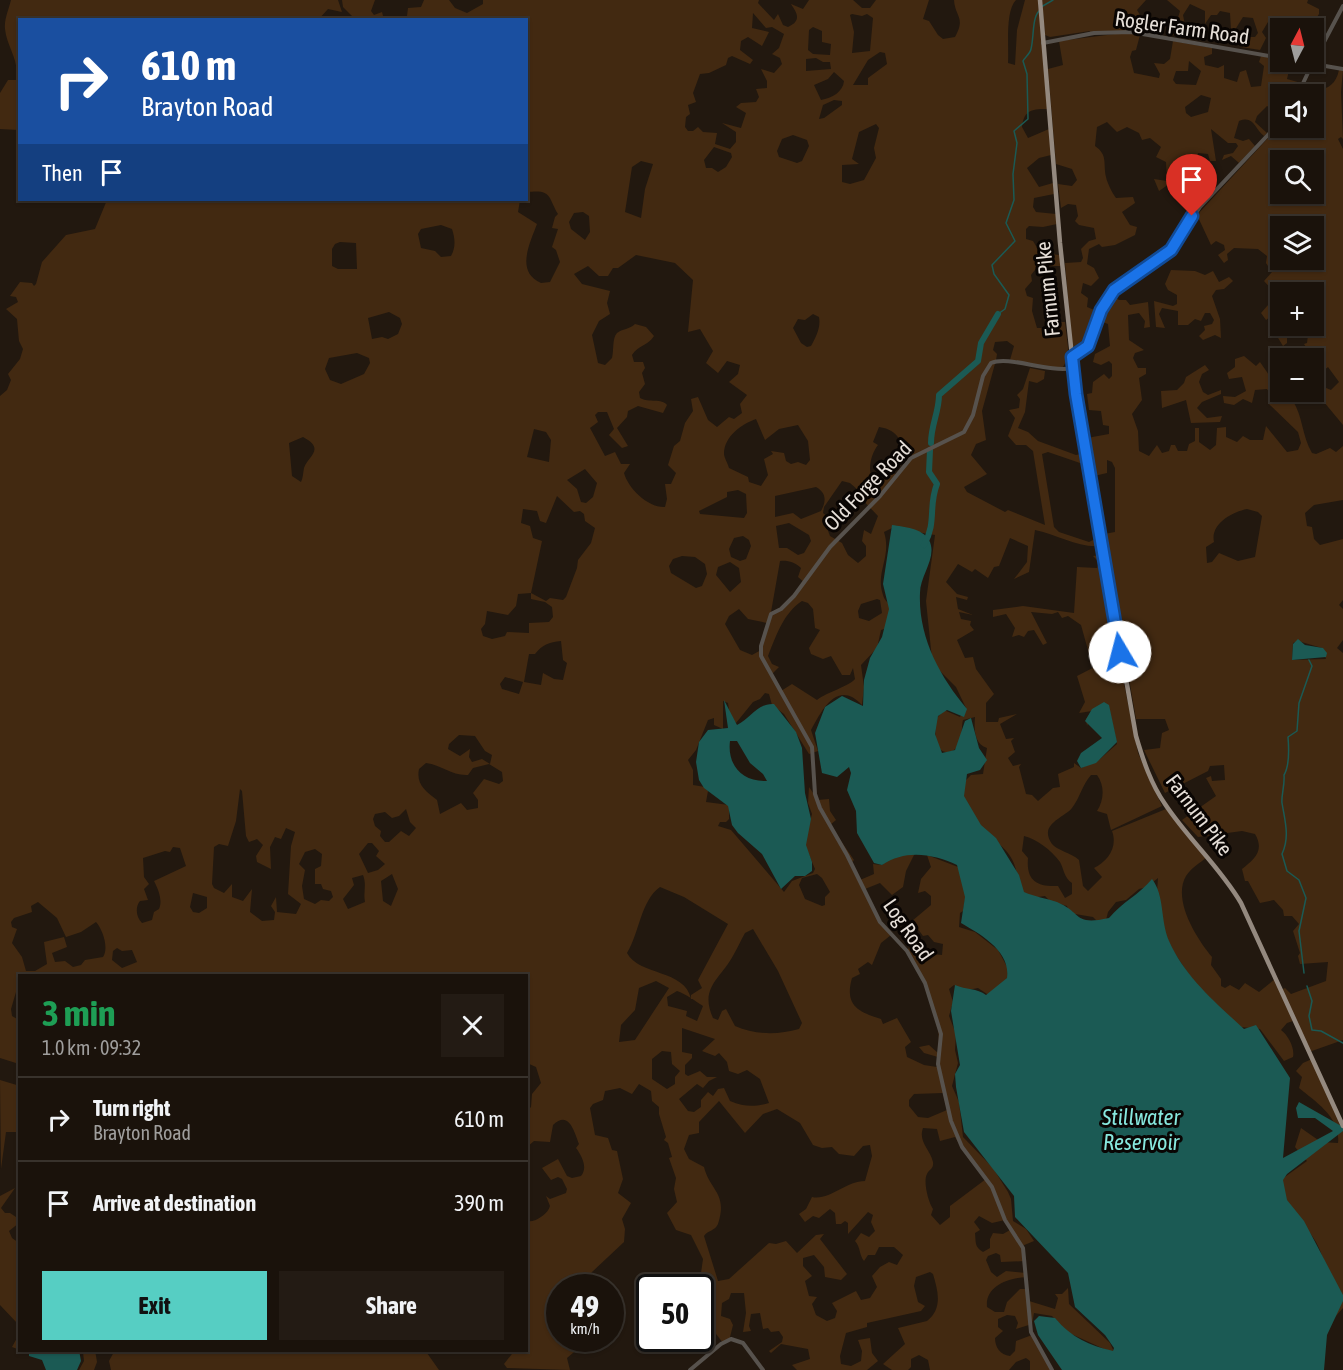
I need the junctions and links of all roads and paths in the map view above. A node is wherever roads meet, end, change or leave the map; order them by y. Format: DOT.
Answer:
graph roads {
  1 [pos="1040,0"];
  2 [pos="1343,6"];
  3 [pos="1324,41"];
  4 [pos="1043,43"];
  5 [pos="1270,56"];
  6 [pos="1324,65"];
  7 [pos="1343,69"];
  8 [pos="1270,133"];
  9 [pos="1072,357"];
  10 [pos="1073,368"];
  11 [pos="771,614"];
  12 [pos="1343,1126"];
  13 [pos="690,1370"];
  14 [pos="763,1370"];
  15 [pos="1052,1370"];
  1 -- 4 [label="main road, Farnum Pike"];
  2 -- 3 [label="street"];
  4 -- 5 [label="street, Rogler Farm Road"];
  4 -- 9 [label="main road, Farnum Pike"];
  6 -- 7 [label="street"];
  8 -- 9 [label="street"];
  9 -- 10 [label="main road, Farnum Pike"];
  10 -- 11 [label="street, Old Forge Road"];
  10 -- 12 [label="main road, Farnum Pike"];
  11 -- 15 [label="street, Log Road"];
  13 -- 14 [label="street"];
}
